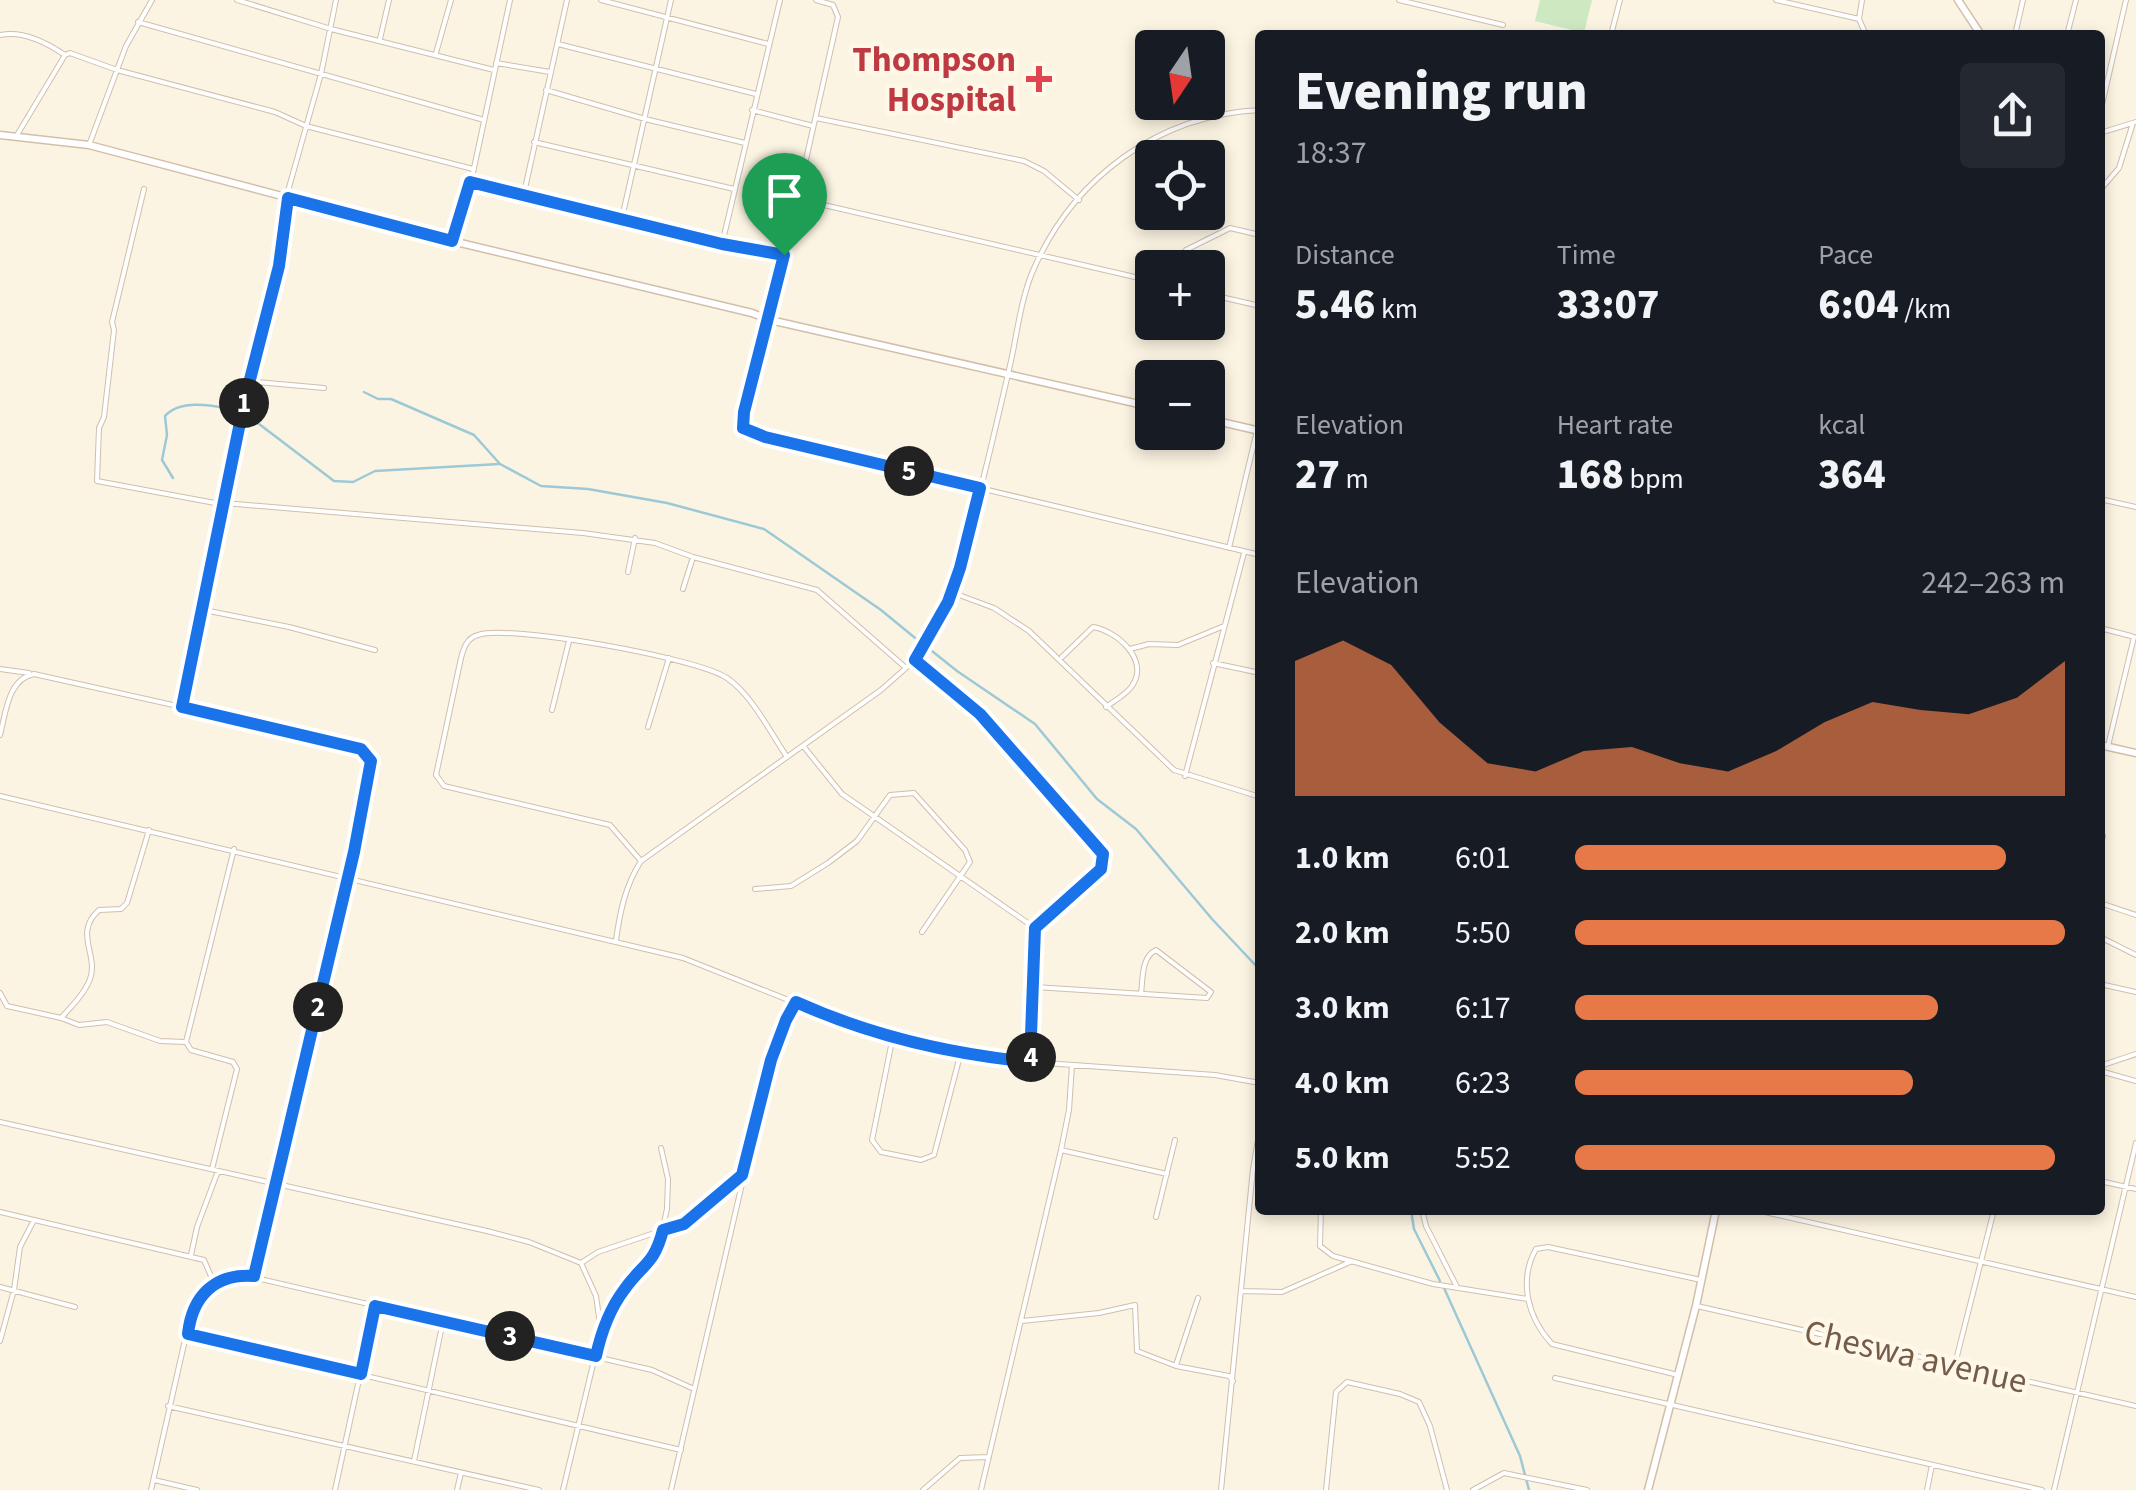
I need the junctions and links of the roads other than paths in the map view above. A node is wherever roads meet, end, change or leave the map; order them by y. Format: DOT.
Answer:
graph roads {
  1 [pos="152,0"];
  2 [pos="237,0"];
  3 [pos="336,0"];
  4 [pos="389,0"];
  5 [pos="451,0"];
  6 [pos="510,0"];
  7 [pos="567,0"];
  8 [pos="600,0"];
  9 [pos="671,0"];
  10 [pos="780,0"];
  11 [pos="816,0"];
  12 [pos="1400,0"];
  13 [pos="1620,0"];
  14 [pos="1776,0"];
  15 [pos="1862,0"];
  16 [pos="1958,0"];
  17 [pos="2024,0"];
  18 [pos="2076,0"];
  19 [pos="2126,0"];
  20 [pos="666,18"];
  21 [pos="1858,18"];
  22 [pos="138,22"];
  23 [pos="1503,26"];
  24 [pos="331,29"];
  25 [pos="1611,30"];
  26 [pos="1864,30"];
  27 [pos="1978,30"];
  28 [pos="2017,30"];
  29 [pos="2068,30"];
  30 [pos="0,35"];
  31 [pos="380,40"];
  32 [pos="558,44"];
  33 [pos="768,44"];
  34 [pos="436,54"];
  35 [pos="65,55"];
  36 [pos="496,63"];
  37 [pos="656,68"];
  38 [pos="117,70"];
  39 [pos="494,70"];
  40 [pos="550,72"];
  41 [pos="321,74"];
  42 [pos="546,90"];
  43 [pos="2105,91"];
  44 [pos="756,94"];
  45 [pos="752,110"];
  46 [pos="1255,111"];
  47 [pos="816,118"];
  48 [pos="644,119"];
  49 [pos="484,120"];
  50 [pos="2134,123"];
  51 [pos="306,126"];
  52 [pos="813,126"];
  53 [pos="2105,132"];
  54 [pos="17,134"];
  55 [pos="0,135"];
  56 [pos="534,142"];
  57 [pos="746,143"];
  58 [pos="89,145"];
  59 [pos="632,165"];
  60 [pos="473,169"];
  61 [pos="470,182"];
  62 [pos="2105,184"];
  63 [pos="144,189"];
  64 [pos="734,189"];
  65 [pos="524,193"];
  66 [pos="287,198"];
  67 [pos="1078,200"];
  68 [pos="796,204"];
  69 [pos="622,218"];
  70 [pos="1255,233"];
  71 [pos="452,241"];
  72 [pos="722,244"];
  73 [pos="1186,250"];
  74 [pos="784,255"];
  75 [pos="1040,257"];
  76 [pos="1135,277"];
  77 [pos="1225,298"];
  78 [pos="1255,305"];
  79 [pos="770,320"];
  80 [pos="251,374"];
  81 [pos="1008,374"];
  82 [pos="324,388"];
  83 [pos="1135,402"];
  84 [pos="1225,423"];
  85 [pos="1255,429"];
  86 [pos="1255,446"];
  87 [pos="980,488"];
  88 [pos="2105,500"];
  89 [pos="224,503"];
  90 [pos="2136,507"];
  91 [pos="634,538"];
  92 [pos="1229,548"];
  93 [pos="1244,552"];
  94 [pos="1255,554"];
  95 [pos="693,557"];
  96 [pos="628,572"];
  97 [pos="684,589"];
  98 [pos="951,592"];
  99 [pos="202,610"];
  100 [pos="1224,626"];
  101 [pos="2105,629"];
  102 [pos="2135,637"];
  103 [pos="569,641"];
  104 [pos="1130,649"];
  105 [pos="375,650"];
  106 [pos="668,658"];
  107 [pos="1062,658"];
  108 [pos="915,660"];
  109 [pos="1213,663"];
  110 [pos="906,668"];
  111 [pos="0,669"];
  112 [pos="1255,671"];
  113 [pos="34,674"];
  114 [pos="182,707"];
  115 [pos="1106,707"];
  116 [pos="552,710"];
  117 [pos="648,728"];
  118 [pos="0,735"];
  119 [pos="2105,742"];
  120 [pos="803,746"];
  121 [pos="2105,746"];
  122 [pos="2136,753"];
  123 [pos="788,757"];
  124 [pos="1185,776"];
  125 [pos="0,796"];
  126 [pos="1255,796"];
  127 [pos="873,815"];
  128 [pos="149,829"];
  129 [pos="234,849"];
  130 [pos="641,862"];
  131 [pos="962,877"];
  132 [pos="348,878"];
  133 [pos="755,889"];
  134 [pos="2105,905"];
  135 [pos="2136,915"];
  136 [pos="1035,928"];
  137 [pos="922,932"];
  138 [pos="616,940"];
  139 [pos="2105,940"];
  140 [pos="2136,955"];
  141 [pos="2105,985"];
  142 [pos="1034,987"];
  143 [pos="2136,992"];
  144 [pos="0,993"];
  145 [pos="1141,994"];
  146 [pos="796,1002"];
  147 [pos="60,1018"];
  148 [pos="894,1036"];
  149 [pos="186,1042"];
  150 [pos="961,1052"];
  151 [pos="2136,1054"];
  152 [pos="1030,1062"];
  153 [pos="1072,1065"];
  154 [pos="2105,1067"];
  155 [pos="2105,1071"];
  156 [pos="2136,1080"];
  157 [pos="1255,1083"];
  158 [pos="0,1122"];
  159 [pos="1175,1140"];
  160 [pos="2136,1143"];
  161 [pos="661,1148"];
  162 [pos="1061,1150"];
  163 [pos="215,1170"];
  164 [pos="1167,1174"];
  165 [pos="1255,1174"];
  166 [pos="742,1175"];
  167 [pos="2105,1182"];
  168 [pos="277,1183"];
  169 [pos="2125,1187"];
  170 [pos="2136,1189"];
  171 [pos="0,1212"];
  172 [pos="1321,1215"];
  173 [pos="1423,1215"];
  174 [pos="1715,1215"];
  175 [pos="1778,1215"];
  176 [pos="1993,1215"];
  177 [pos="1156,1217"];
  178 [pos="32,1222"];
  179 [pos="663,1230"];
  180 [pos="191,1255"];
  181 [pos="1982,1261"];
  182 [pos="1350,1262"];
  183 [pos="581,1263"];
  184 [pos="254,1276"];
  185 [pos="1701,1280"];
  186 [pos="215,1284"];
  187 [pos="0,1287"];
  188 [pos="1457,1287"];
  189 [pos="2101,1288"];
  190 [pos="14,1290"];
  191 [pos="1242,1292"];
  192 [pos="2136,1297"];
  193 [pos="1198,1298"];
  194 [pos="1528,1299"];
  195 [pos="375,1306"];
  196 [pos="1696,1306"];
  197 [pos="75,1307"];
  198 [pos="443,1321"];
  199 [pos="1022,1321"];
  200 [pos="601,1331"];
  201 [pos="188,1334"];
  202 [pos="0,1342"];
  203 [pos="596,1356"];
  204 [pos="1955,1364"];
  205 [pos="1176,1366"];
  206 [pos="361,1374"];
  207 [pos="1678,1375"];
  208 [pos="1555,1378"];
  209 [pos="1232,1381"];
  210 [pos="694,1389"];
  211 [pos="427,1390"];
  212 [pos="2076,1393"];
  213 [pos="168,1406"];
  214 [pos="1670,1406"];
  215 [pos="2136,1406"];
  216 [pos="577,1425"];
  217 [pos="345,1446"];
  218 [pos="681,1450"];
  219 [pos="989,1457"];
  220 [pos="414,1461"];
  221 [pos="1932,1465"];
  222 [pos="461,1473"];
  223 [pos="154,1480"];
  224 [pos="152,1490"];
  225 [pos="197,1490"];
  226 [pos="335,1490"];
  227 [pos="457,1490"];
  228 [pos="539,1490"];
  229 [pos="563,1490"];
  230 [pos="671,1490"];
  231 [pos="923,1490"];
  232 [pos="981,1490"];
  233 [pos="1221,1490"];
  234 [pos="1326,1490"];
  235 [pos="1447,1490"];
  236 [pos="1473,1490"];
  237 [pos="1587,1490"];
  238 [pos="1648,1490"];
  239 [pos="1927,1490"];
  240 [pos="2042,1490"];
  241 [pos="2054,1490"];
  1 -- 22 [label="street"];
  2 -- 24 [label="street"];
  3 -- 24 [label="street"];
  4 -- 31 [label="street"];
  5 -- 34 [label="street"];
  6 -- 36 [label="street"];
  7 -- 32 [label="street"];
  8 -- 20 [label="street"];
  9 -- 20 [label="street"];
  10 -- 33 [label="street"];
  11 -- 47 [label="street"];
  12 -- 23 [label="street"];
  13 -- 25 [label="street"];
  14 -- 21 [label="street"];
  15 -- 21 [label="street"];
  16 -- 27 [label="street"];
  17 -- 28 [label="street"];
  18 -- 29 [label="street"];
  19 -- 43 [label="street"];
  20 -- 33 [label="street"];
  20 -- 37 [label="street"];
  21 -- 26 [label="street"];
  22 -- 38 [label="street"];
  22 -- 41 [label="street"];
  24 -- 31 [label="street"];
  24 -- 41 [label="street"];
  30 -- 35 [label="street"];
  31 -- 34 [label="street"];
  32 -- 37 [label="street"];
  32 -- 40 [label="street"];
  33 -- 44 [label="street"];
  34 -- 39 [label="street"];
  35 -- 38 [label="street"];
  35 -- 54 [label="street"];
  36 -- 39 [label="street"];
  36 -- 40 [label="street"];
  37 -- 44 [label="street"];
  37 -- 48 [label="street"];
  38 -- 51 [label="street"];
  38 -- 58 [label="street"];
  39 -- 49 [label="street"];
  40 -- 42 [label="street"];
  41 -- 49 [label="street"];
  41 -- 51 [label="street"];
  42 -- 48 [label="street"];
  42 -- 56 [label="street"];
  44 -- 45 [label="street"];
  45 -- 52 [label="street"];
  45 -- 57 [label="street"];
  46 -- 67 [label="street"];
  47 -- 52 [label="street"];
  47 -- 67 [label="street"];
  48 -- 57 [label="street"];
  48 -- 59 [label="street"];
  49 -- 60 [label="street"];
  50 -- 53 [label="street"];
  50 -- 62 [label="street"];
  51 -- 60 [label="street"];
  51 -- 66 [label="street"];
  52 -- 68 [label="street"];
  54 -- 55 [label="street"];
  54 -- 58 [label="street"];
  56 -- 59 [label="street"];
  56 -- 65 [label="street"];
  57 -- 64 [label="street"];
  58 -- 66 [label="street"];
  59 -- 64 [label="street"];
  59 -- 69 [label="street"];
  60 -- 61 [label="street"];
  61 -- 65 [label="street"];
  61 -- 71 [label="street"];
  63 -- 89 [label="street"];
  64 -- 72 [label="street"];
  65 -- 69 [label="street"];
  66 -- 71 [label="street"];
  66 -- 80 [label="street"];
  67 -- 75 [label="street"];
  68 -- 74 [label="street"];
  68 -- 75 [label="street"];
  69 -- 72 [label="street"];
  70 -- 73 [label="street"];
  71 -- 79 [label="street"];
  72 -- 74 [label="street"];
  74 -- 79 [label="street"];
  75 -- 76 [label="street"];
  75 -- 81 [label="street"];
  77 -- 78 [label="street"];
  79 -- 81 [label="street"];
  79 -- 87 [label="street"];
  80 -- 82 [label="street"];
  80 -- 89 [label="street"];
  81 -- 83 [label="street"];
  81 -- 87 [label="street"];
  84 -- 85 [label="street"];
  86 -- 92 [label="street"];
  87 -- 92 [label="street"];
  87 -- 98 [label="street"];
  88 -- 90 [label="street"];
  89 -- 91 [label="street"];
  89 -- 99 [label="street"];
  91 -- 95 [label="street"];
  91 -- 96 [label="street"];
  92 -- 93 [label="street"];
  93 -- 94 [label="street"];
  93 -- 100 [label="street"];
  95 -- 97 [label="street"];
  95 -- 110 [label="street"];
  98 -- 107 [label="street"];
  98 -- 108 [label="street"];
  99 -- 105 [label="street"];
  99 -- 114 [label="street"];
  100 -- 104 [label="street"];
  100 -- 109 [label="street"];
  101 -- 102 [label="street"];
  102 -- 119 [label="street"];
  103 -- 106 [label="street"];
  103 -- 116 [label="street"];
  103 -- 130 [label="street"];
  104 -- 107 [label="street"];
  104 -- 115 [label="street"];
  106 -- 117 [label="street"];
  106 -- 123 [label="street"];
  107 -- 115 [label="street"];
  108 -- 110 [label="street"];
  108 -- 136 [label="street"];
  109 -- 112 [label="street"];
  109 -- 124 [label="street"];
  110 -- 120 [label="street"];
  111 -- 113 [label="street"];
  113 -- 114 [label="street"];
  113 -- 118 [label="street"];
  114 -- 132 [label="street"];
  115 -- 124 [label="street"];
  120 -- 123 [label="street"];
  120 -- 127 [label="street"];
  121 -- 122 [label="street"];
  123 -- 130 [label="street"];
  124 -- 126 [label="street"];
  125 -- 128 [label="street"];
  127 -- 131 [label="street"];
  127 -- 131 [label="street"];
  127 -- 133 [label="street"];
  128 -- 129 [label="street"];
  128 -- 147 [label="street"];
  129 -- 132 [label="street"];
  129 -- 149 [label="street"];
  130 -- 138 [label="street"];
  131 -- 136 [label="street"];
  131 -- 137 [label="street"];
  132 -- 138 [label="street"];
  132 -- 168 [label="street"];
  134 -- 135 [label="street"];
  136 -- 142 [label="street"];
  138 -- 146 [label="street"];
  139 -- 140 [label="street"];
  141 -- 143 [label="street"];
  142 -- 145 [label="street"];
  142 -- 152 [label="street"];
  144 -- 147 [label="street"];
  145 -- 145 [label="street"];
  146 -- 148 [label="street"];
  146 -- 166 [label="street"];
  147 -- 149 [label="street"];
  148 -- 150 [label="street"];
  148 -- 150 [label="street"];
  149 -- 163 [label="street"];
  150 -- 152 [label="street"];
  151 -- 154 [label="street"];
  152 -- 153 [label="street"];
  153 -- 157 [label="street"];
  153 -- 162 [label="street"];
  155 -- 156 [label="street"];
  158 -- 163 [label="street"];
  159 -- 164 [label="street"];
  160 -- 169 [label="street"];
  161 -- 179 [label="street"];
  162 -- 164 [label="street"];
  162 -- 199 [label="street"];
  163 -- 168 [label="street"];
  163 -- 180 [label="street"];
  164 -- 177 [label="street"];
  165 -- 191 [label="street"];
  166 -- 179 [label="street"];
  166 -- 210 [label="street"];
  167 -- 169 [label="street"];
  168 -- 183 [label="street"];
  168 -- 184 [label="street"];
  169 -- 170 [label="street"];
  169 -- 189 [label="street"];
  171 -- 178 [label="street"];
  172 -- 182 [label="street"];
  173 -- 188 [label="street"];
  174 -- 185 [label="street"];
  175 -- 181 [label="street"];
  176 -- 181 [label="street"];
  178 -- 180 [label="street"];
  178 -- 190 [label="street"];
  179 -- 183 [label="street"];
  179 -- 200 [label="street"];
  180 -- 186 [label="street"];
  181 -- 189 [label="street"];
  181 -- 204 [label="street"];
  182 -- 188 [label="street"];
  182 -- 191 [label="street"];
  183 -- 200 [label="street"];
  184 -- 186 [label="street"];
  184 -- 195 [label="street"];
  185 -- 194 [label="street"];
  185 -- 196 [label="street"];
  186 -- 201 [label="street"];
  187 -- 190 [label="street"];
  188 -- 194 [label="street"];
  189 -- 192 [label="street"];
  189 -- 212 [label="street"];
  190 -- 197 [label="street"];
  190 -- 202 [label="street"];
  191 -- 209 [label="street"];
  193 -- 205 [label="street"];
  194 -- 207 [label="street"];
  195 -- 198 [label="street"];
  195 -- 206 [label="street"];
  196 -- 204 [label="street, Cheswa avenue"];
  196 -- 207 [label="street"];
  198 -- 203 [label="street"];
  198 -- 211 [label="street"];
  199 -- 205 [label="street"];
  199 -- 219 [label="street"];
  200 -- 203 [label="street"];
  201 -- 206 [label="street"];
  201 -- 213 [label="street"];
  203 -- 210 [label="street"];
  203 -- 216 [label="street"];
  204 -- 212 [label="street, Cheswa avenue"];
  205 -- 209 [label="street"];
  206 -- 211 [label="street"];
  206 -- 217 [label="street"];
  207 -- 214 [label="street"];
  208 -- 214 [label="street"];
  209 -- 233 [label="street"];
  210 -- 218 [label="street"];
  211 -- 216 [label="street"];
  211 -- 220 [label="street"];
  212 -- 215 [label="street, Cheswa avenue"];
  212 -- 241 [label="street"];
  213 -- 217 [label="street"];
  213 -- 223 [label="street"];
  214 -- 221 [label="street"];
  214 -- 238 [label="street"];
  216 -- 218 [label="street"];
  216 -- 229 [label="street"];
  217 -- 220 [label="street"];
  217 -- 226 [label="street"];
  218 -- 230 [label="street"];
  219 -- 231 [label="street"];
  219 -- 232 [label="street"];
  220 -- 222 [label="street"];
  221 -- 239 [label="street"];
  221 -- 240 [label="street"];
  222 -- 227 [label="street"];
  222 -- 228 [label="street"];
  223 -- 224 [label="street"];
  223 -- 225 [label="street"];
  234 -- 235 [label="street"];
  236 -- 237 [label="street"];
}
